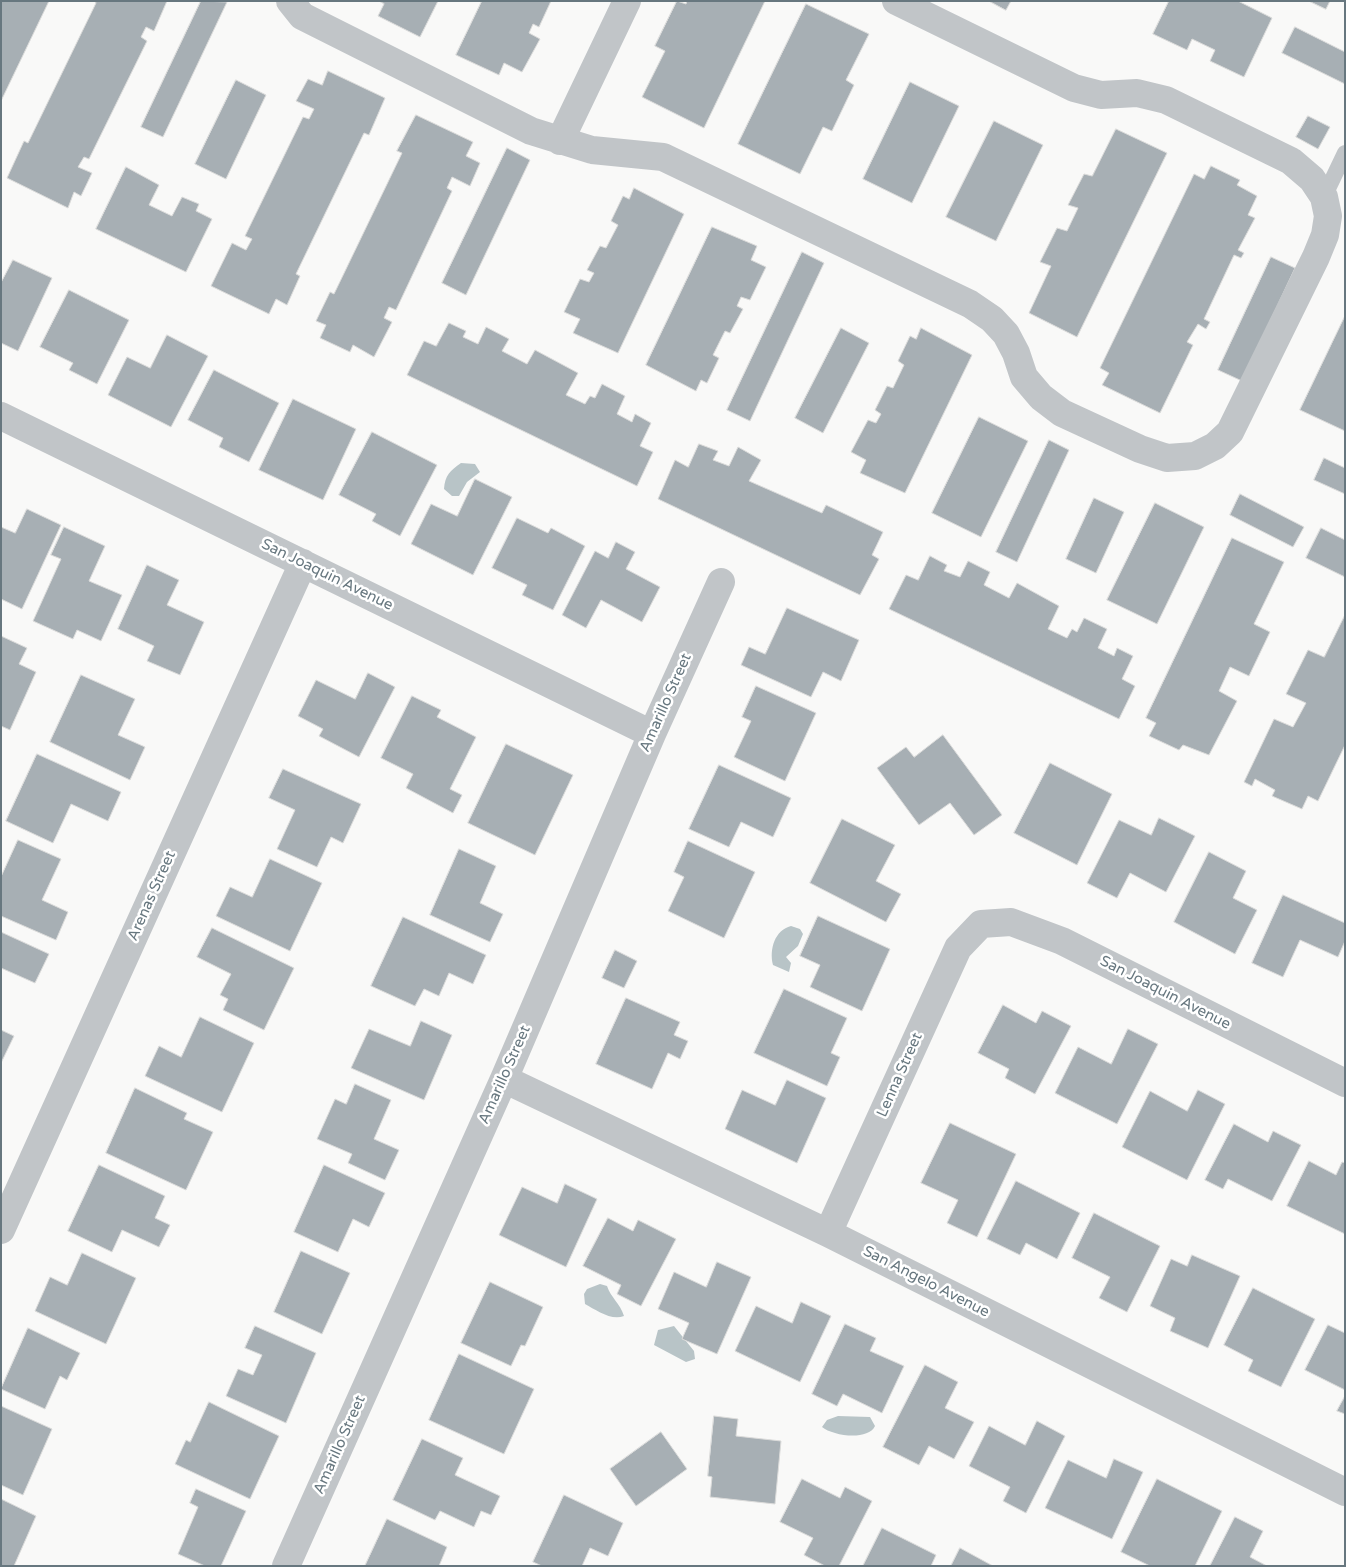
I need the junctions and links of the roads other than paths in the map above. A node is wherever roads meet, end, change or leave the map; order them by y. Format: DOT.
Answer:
graph roads {
  1 [pos="290,1"];
  2 [pos="627,1"];
  3 [pos="896,1"];
  4 [pos="560,141"];
  5 [pos="1345,153"];
  6 [pos="1324,197"];
  7 [pos="1,416"];
  8 [pos="303,563"];
  9 [pos="721,582"];
  10 [pos="652,734"];
  11 [pos="981,924"];
  12 [pos="504,1079"];
  13 [pos="1345,1083"];
  14 [pos="1,1230"];
  15 [pos="828,1233"];
  16 [pos="1345,1492"];
  17 [pos="286,1566"];
  1 -- 4 [label="street"];
  2 -- 4 [label="street"];
  3 -- 6 [label="street"];
  4 -- 6 [label="street"];
  5 -- 6 [label="lane"];
  7 -- 8 [label="street, San Joaquin Avenue"];
  8 -- 10 [label="street, San Joaquin Avenue"];
  8 -- 14 [label="street, Arenas Street"];
  9 -- 10 [label="street, Amarillo Street"];
  10 -- 12 [label="street, Amarillo Street"];
  11 -- 13 [label="street, San Joaquin Avenue"];
  11 -- 15 [label="street, Lenna Street"];
  12 -- 15 [label="street, San Angelo Avenue"];
  12 -- 17 [label="street, Amarillo Street"];
  15 -- 16 [label="street, San Angelo Avenue"];
}
